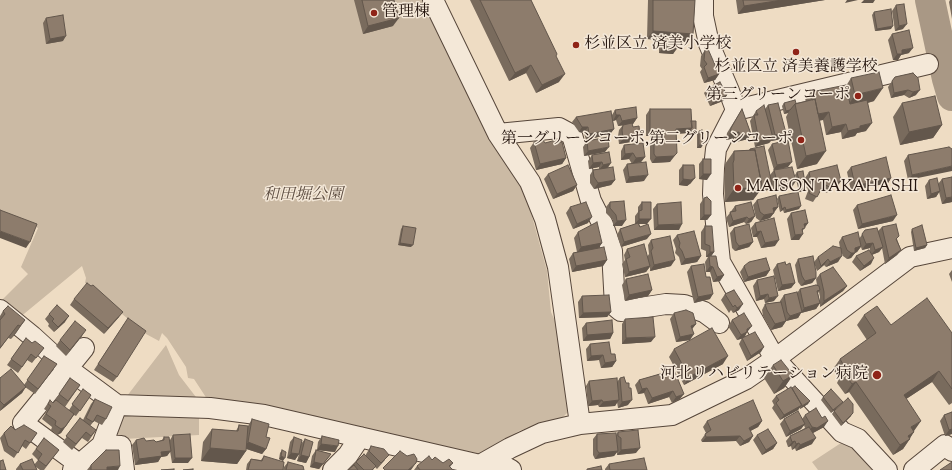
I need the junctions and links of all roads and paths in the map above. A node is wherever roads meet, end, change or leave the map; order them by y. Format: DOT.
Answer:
graph roads {
  1 [pos="432,0"];
  2 [pos="702,0"];
  3 [pos="928,64"];
  4 [pos="736,110"];
  5 [pos="498,134"];
  6 [pos="952,248"];
  7 [pos="0,310"];
  8 [pos="719,323"];
  9 [pos="84,348"];
  10 [pos="775,359"];
  11 [pos="67,368"];
  12 [pos="117,405"];
  13 [pos="580,424"];
  14 [pos="360,437"];
  15 [pos="102,445"];
  16 [pos="952,451"];
  17 [pos="482,465"];
  18 [pos="76,467"];
  19 [pos="124,470"];
  20 [pos="333,470"];
  21 [pos="511,470"];
  22 [pos="887,470"];
  23 [pos="914,470"];
  1 -- 5 [label="street"];
  2 -- 4 [label="street"];
  3 -- 4 [label="street"];
  4 -- 10 [label="street"];
  5 -- 8 [label="street"];
  5 -- 13 [label="street"];
  6 -- 10 [label="street"];
  7 -- 11 [label="street"];
  9 -- 11 [label="street"];
  10 -- 13 [label="street"];
  10 -- 22 [label="street"];
  11 -- 12 [label="street"];
  11 -- 18 [label="street"];
  12 -- 14 [label="street"];
  12 -- 15 [label="street"];
  13 -- 17 [label="street"];
  14 -- 17 [label="street"];
  14 -- 20 [label="street"];
  15 -- 18 [label="street"];
  15 -- 19 [label="street"];
  16 -- 23 [label="street"];
  17 -- 21 [label="street"];
}
